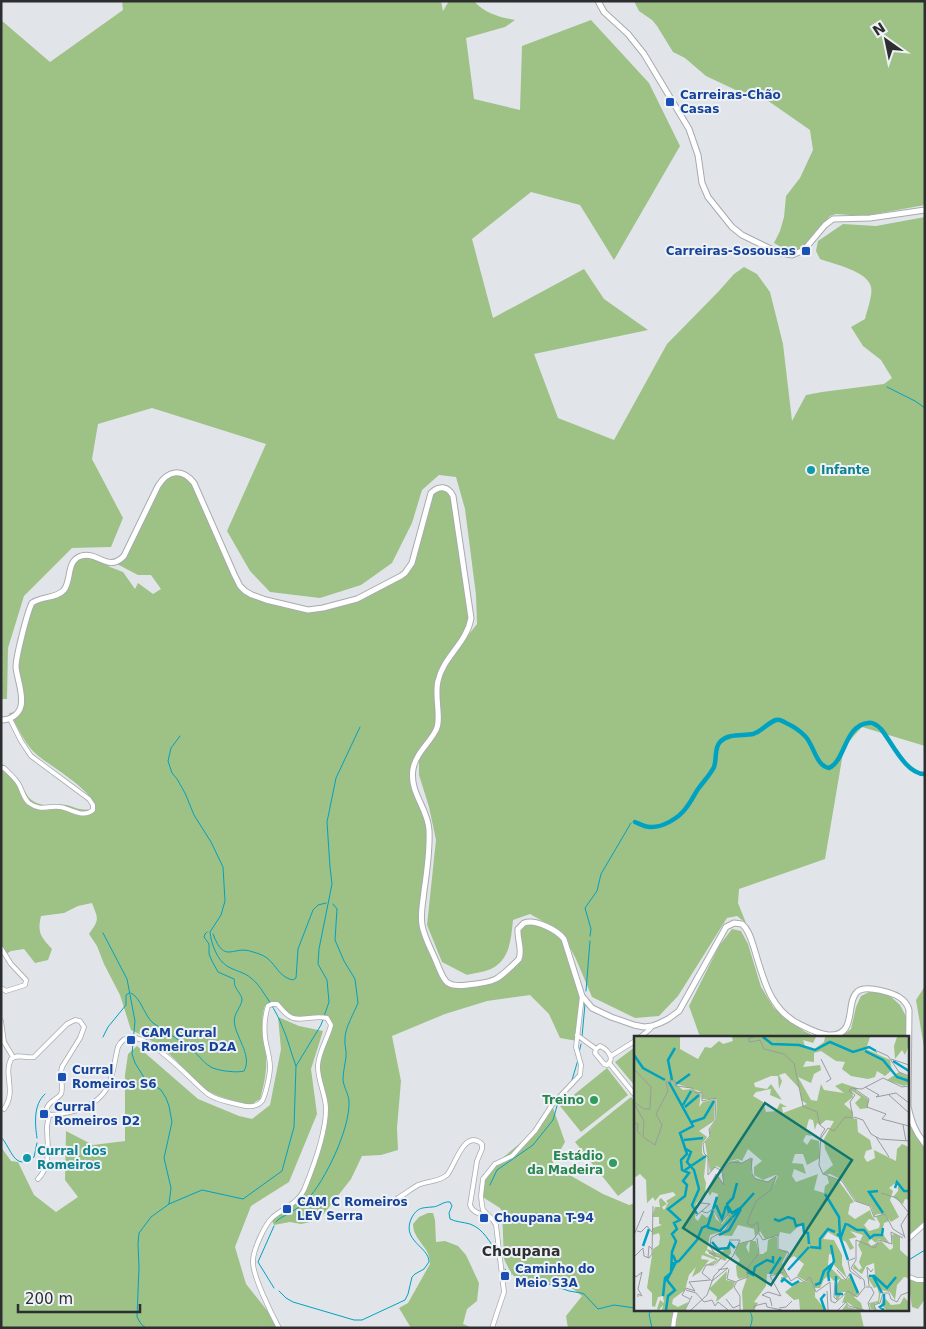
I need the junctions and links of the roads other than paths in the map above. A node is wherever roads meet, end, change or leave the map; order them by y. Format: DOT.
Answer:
graph roads {
  1 [pos="598,1"];
  2 [pos="925,210"];
  3 [pos="1,720"];
  4 [pos="10,720"];
  5 [pos="1,768"];
  6 [pos="1,948"];
  7 [pos="1,988"];
  8 [pos="582,996"];
  9 [pos="1,1021"];
  10 [pos="652,1026"];
  11 [pos="577,1035"];
  12 [pos="641,1036"];
  13 [pos="634,1042"];
  14 [pos="596,1049"];
  15 [pos="611,1056"];
  16 [pos="13,1057"];
  17 [pos="610,1064"];
  18 [pos="634,1095"];
  19 [pos="4,1109"];
  20 [pos="49,1115"];
  21 [pos="925,1144"];
  22 [pos="38,1179"];
  23 [pos="398,1198"];
  24 [pos="488,1215"];
  25 [pos="925,1224"];
  26 [pos="908,1239"];
  27 [pos="908,1276"];
  28 [pos="925,1280"];
  29 [pos="676,1312"];
  30 [pos="279,1328"];
  31 [pos="492,1328"];
  32 [pos="673,1328"];
  1 -- 2 [label="main road"];
  3 -- 4 [label="main road"];
  4 -- 5 [label="street"];
  4 -- 8 [label="main road"];
  6 -- 7 [label="street"];
  8 -- 10 [label="main road"];
  8 -- 11 [label="street"];
  9 -- 16 [label="street"];
  10 -- 12 [label="street"];
  10 -- 21 [label="main road"];
  11 -- 14 [label="street"];
  11 -- 24 [label="street"];
  13 -- 15 [label="street"];
  14 -- 15 [label="street"];
  14 -- 17 [label="street"];
  15 -- 17 [label="street"];
  16 -- 19 [label="street"];
  16 -- 20 [label="street"];
  17 -- 18 [label="street"];
  20 -- 22 [label="street"];
  20 -- 30 [label="street"];
  23 -- 24 [label="street"];
  24 -- 31 [label="street"];
  25 -- 26 [label="street"];
  27 -- 28 [label="street"];
  29 -- 32 [label="street"];
}
